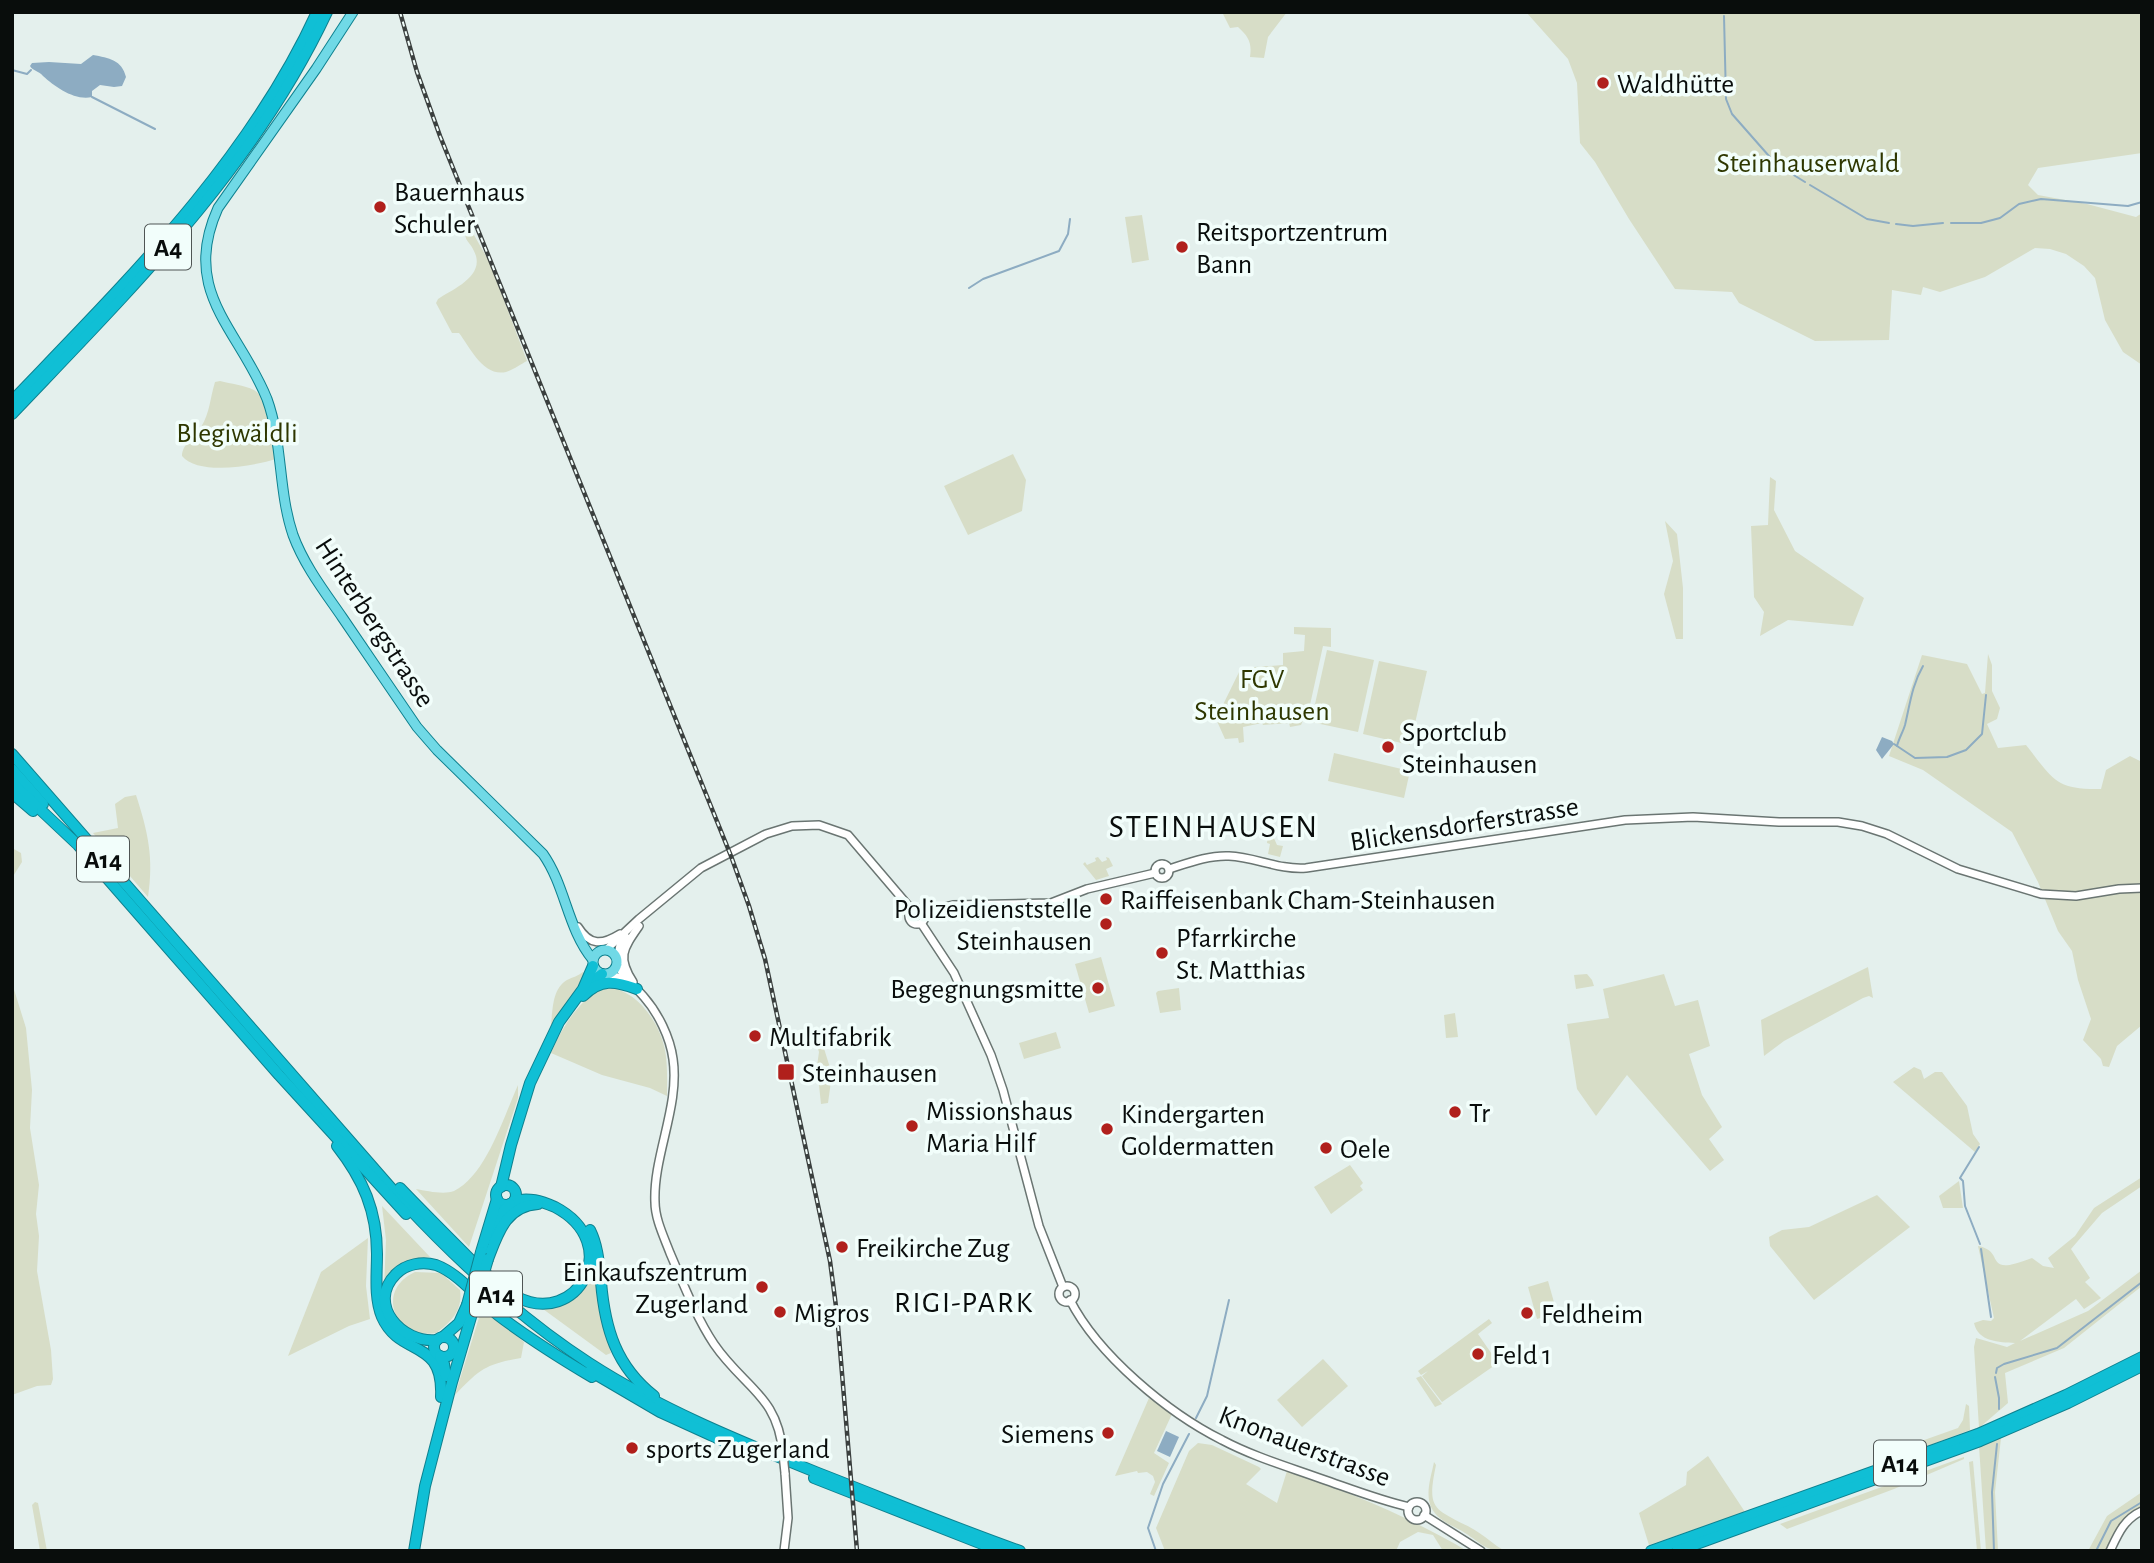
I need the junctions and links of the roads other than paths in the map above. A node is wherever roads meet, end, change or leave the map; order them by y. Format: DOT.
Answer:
graph roads {
  1 [pos="317,12"];
  2 [pos="327,12"];
  3 [pos="353,12"];
  4 [pos="70,341"];
  5 [pos="12,394"];
  6 [pos="13,409"];
  7 [pos="12,754"];
  8 [pos="12,769"];
  9 [pos="12,783"];
  10 [pos="12,793"];
  11 [pos="78,845"];
  12 [pos="110,883"];
  13 [pos="2142,888"];
  14 [pos="912,910"];
  15 [pos="924,912"];
  16 [pos="567,913"];
  17 [pos="639,922"];
  18 [pos="921,923"];
  19 [pos="598,957"];
  20 [pos="617,962"];
  21 [pos="605,974"];
  22 [pos="627,981"];
  23 [pos="583,989"];
  24 [pos="637,989"];
  25 [pos="570,1009"];
  26 [pos="279,1075"];
  27 [pos="342,1131"];
  28 [pos="510,1194"];
  29 [pos="556,1208"];
  30 [pos="485,1256"];
  31 [pos="470,1308"];
  32 [pos="398,1337"];
  33 [pos="439,1345"];
  34 [pos="453,1350"];
  35 [pos="2142,1357"];
  36 [pos="2142,1366"];
  37 [pos="445,1394"];
  38 [pos="639,1401"];
  39 [pos="684,1416"];
  40 [pos="1409,1507"];
  41 [pos="2142,1511"];
  42 [pos="1424,1515"];
  43 [pos="408,1551"];
  44 [pos="414,1551"];
  45 [pos="784,1551"];
  46 [pos="1000,1551"];
  47 [pos="1020,1551"];
  48 [pos="1480,1551"];
  49 [pos="1651,1551"];
  50 [pos="1678,1551"];
  51 [pos="2110,1551"];
  1 -- 4 [label="highway, A4"];
  2 -- 6 [label="highway, A4"];
  3 -- 16 [label="main road, Hinterbergstrasse"];
  4 -- 5 [label="highway"];
  4 -- 6 [label="highway, A4"];
  7 -- 27 [label="highway, A14"];
  8 -- 11 [label="highway, A14"];
  9 -- 11 [label="highway, A14"];
  10 -- 12 [label="highway, A14"];
  11 -- 12 [label="highway, A14"];
  12 -- 26 [label="highway, A14"];
  13 -- 15 [label="street, Blickensdorferstrasse"];
  14 -- 15 [label="street"];
  14 -- 17 [label="street"];
  14 -- 18 [label="street"];
  15 -- 18 [label="street"];
  16 -- 17 [label="street"];
  16 -- 19 [label="main road, Hinterbergstrasse"];
  17 -- 19 [label="street"];
  17 -- 20 [label="street"];
  17 -- 24 [label="street"];
  18 -- 40 [label="street, Knonauerstrasse"];
  19 -- 20 [label="main road"];
  19 -- 21 [label="main road"];
  19 -- 23 [label="highway"];
  20 -- 21 [label="main road"];
  20 -- 22 [label="street"];
  21 -- 22 [label="street"];
  21 -- 23 [label="highway"];
  22 -- 24 [label="street"];
  23 -- 25 [label="highway"];
  24 -- 25 [label="highway"];
  24 -- 45 [label="street, bridge"];
  25 -- 28 [label="highway"];
  26 -- 32 [label="highway"];
  26 -- 38 [label="highway, A14"];
  27 -- 29 [label="highway"];
  27 -- 39 [label="highway, A14"];
  28 -- 29 [label="highway"];
  28 -- 30 [label="highway"];
  28 -- 30 [label="highway"];
  28 -- 39 [label="highway"];
  29 -- 30 [label="highway"];
  30 -- 31 [label="highway, bridge"];
  31 -- 33 [label="highway"];
  31 -- 34 [label="highway"];
  31 -- 37 [label="highway"];
  32 -- 33 [label="highway"];
  32 -- 37 [label="highway"];
  33 -- 34 [label="highway"];
  33 -- 34 [label="highway"];
  33 -- 37 [label="highway"];
  33 -- 38 [label="highway"];
  34 -- 37 [label="highway"];
  35 -- 49 [label="highway, A14"];
  36 -- 50 [label="highway, A14"];
  37 -- 43 [label="highway"];
  37 -- 44 [label="highway"];
  38 -- 46 [label="highway, A14"];
  39 -- 47 [label="highway, A14"];
  40 -- 42 [label="street"];
  40 -- 42 [label="street"];
  41 -- 51 [label="street"];
  42 -- 48 [label="street"];
}
